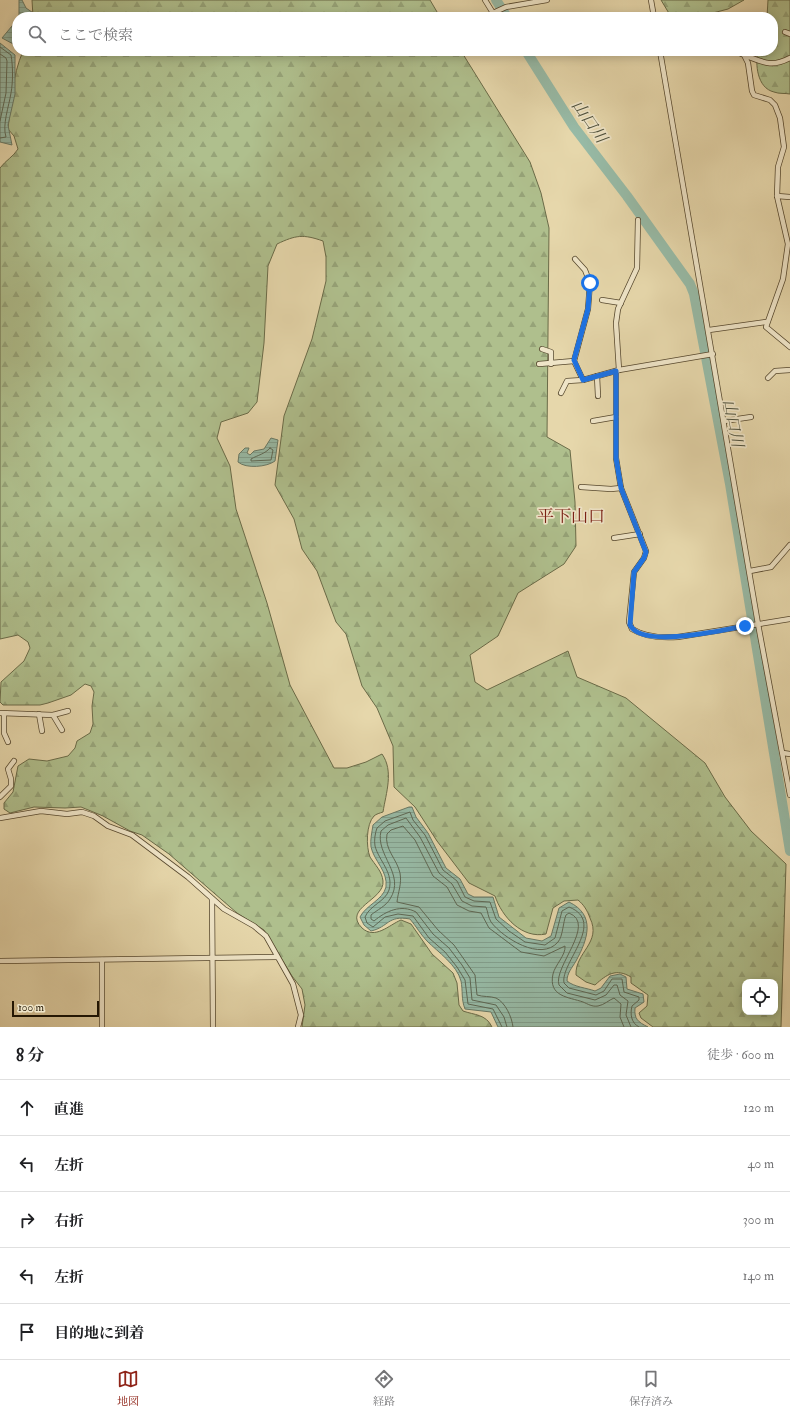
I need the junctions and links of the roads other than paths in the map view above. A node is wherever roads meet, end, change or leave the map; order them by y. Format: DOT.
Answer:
graph roads {
  1 [pos="485,0"];
  2 [pos="547,0"];
  3 [pos="651,0"];
  4 [pos="492,12"];
  5 [pos="494,12"];
  6 [pos="653,12"];
  7 [pos="661,56"];
  8 [pos="745,56"];
  9 [pos="746,56"];
  10 [pos="790,58"];
  11 [pos="778,196"];
  12 [pos="790,197"];
  13 [pos="638,220"];
  14 [pos="575,259"];
  15 [pos="602,300"];
  16 [pos="621,304"];
  17 [pos="766,322"];
  18 [pos="708,330"];
  19 [pos="790,347"];
  20 [pos="542,349"];
  21 [pos="712,354"];
  22 [pos="574,360"];
  23 [pos="539,364"];
  24 [pos="552,364"];
  25 [pos="790,370"];
  26 [pos="617,371"];
  27 [pos="597,376"];
  28 [pos="768,378"];
  29 [pos="583,380"];
  30 [pos="561,393"];
  31 [pos="598,396"];
  32 [pos="616,417"];
  33 [pos="751,417"];
  34 [pos="593,421"];
  35 [pos="724,421"];
  36 [pos="581,487"];
  37 [pos="621,488"];
  38 [pos="640,534"];
  39 [pos="614,538"];
  40 [pos="790,546"];
  41 [pos="750,571"];
  42 [pos="790,619"];
  43 [pos="757,624"];
  44 [pos="68,711"];
  45 [pos="2,714"];
  46 [pos="39,714"];
  47 [pos="53,715"];
  48 [pos="62,730"];
  49 [pos="42,732"];
  50 [pos="8,742"];
  51 [pos="783,753"];
  52 [pos="790,754"];
  53 [pos="14,761"];
  54 [pos="790,795"];
  55 [pos="0,798"];
  56 [pos="0,817"];
  57 [pos="212,898"];
  58 [pos="277,957"];
  59 [pos="212,958"];
  60 [pos="102,960"];
  61 [pos="0,961"];
  62 [pos="102,1027"];
  63 [pos="213,1027"];
  64 [pos="298,1027"];
  1 -- 4 [label="street"];
  2 -- 5 [label="street"];
  3 -- 6 [label="street"];
  7 -- 18 [label="street"];
  8 -- 11 [label="street"];
  9 -- 10 [label="street"];
  11 -- 12 [label="street"];
  11 -- 17 [label="street"];
  13 -- 16 [label="street"];
  14 -- 22 [label="street"];
  15 -- 16 [label="street"];
  16 -- 26 [label="street"];
  17 -- 18 [label="street"];
  17 -- 19 [label="street"];
  18 -- 21 [label="street"];
  20 -- 24 [label="street"];
  21 -- 26 [label="street"];
  21 -- 35 [label="street"];
  22 -- 24 [label="street"];
  22 -- 29 [label="street"];
  23 -- 24 [label="street"];
  25 -- 28 [label="street"];
  26 -- 27 [label="street"];
  26 -- 32 [label="street"];
  27 -- 29 [label="street"];
  27 -- 31 [label="street"];
  29 -- 30 [label="street"];
  32 -- 34 [label="street"];
  32 -- 37 [label="street"];
  33 -- 35 [label="street"];
  35 -- 41 [label="street"];
  36 -- 37 [label="street"];
  37 -- 38 [label="street"];
  38 -- 39 [label="street"];
  38 -- 43 [label="street"];
  40 -- 41 [label="street"];
  41 -- 43 [label="street"];
  42 -- 43 [label="street"];
  43 -- 51 [label="street"];
  44 -- 47 [label="street"];
  45 -- 46 [label="street"];
  45 -- 50 [label="street"];
  46 -- 47 [label="street"];
  46 -- 49 [label="street"];
  47 -- 48 [label="street"];
  51 -- 52 [label="street"];
  51 -- 54 [label="street"];
  53 -- 55 [label="street"];
  56 -- 57 [label="street"];
  57 -- 58 [label="street"];
  57 -- 59 [label="street"];
  58 -- 59 [label="street"];
  58 -- 64 [label="street"];
  59 -- 60 [label="street"];
  59 -- 63 [label="street"];
  60 -- 61 [label="street"];
  60 -- 62 [label="street"];
}
